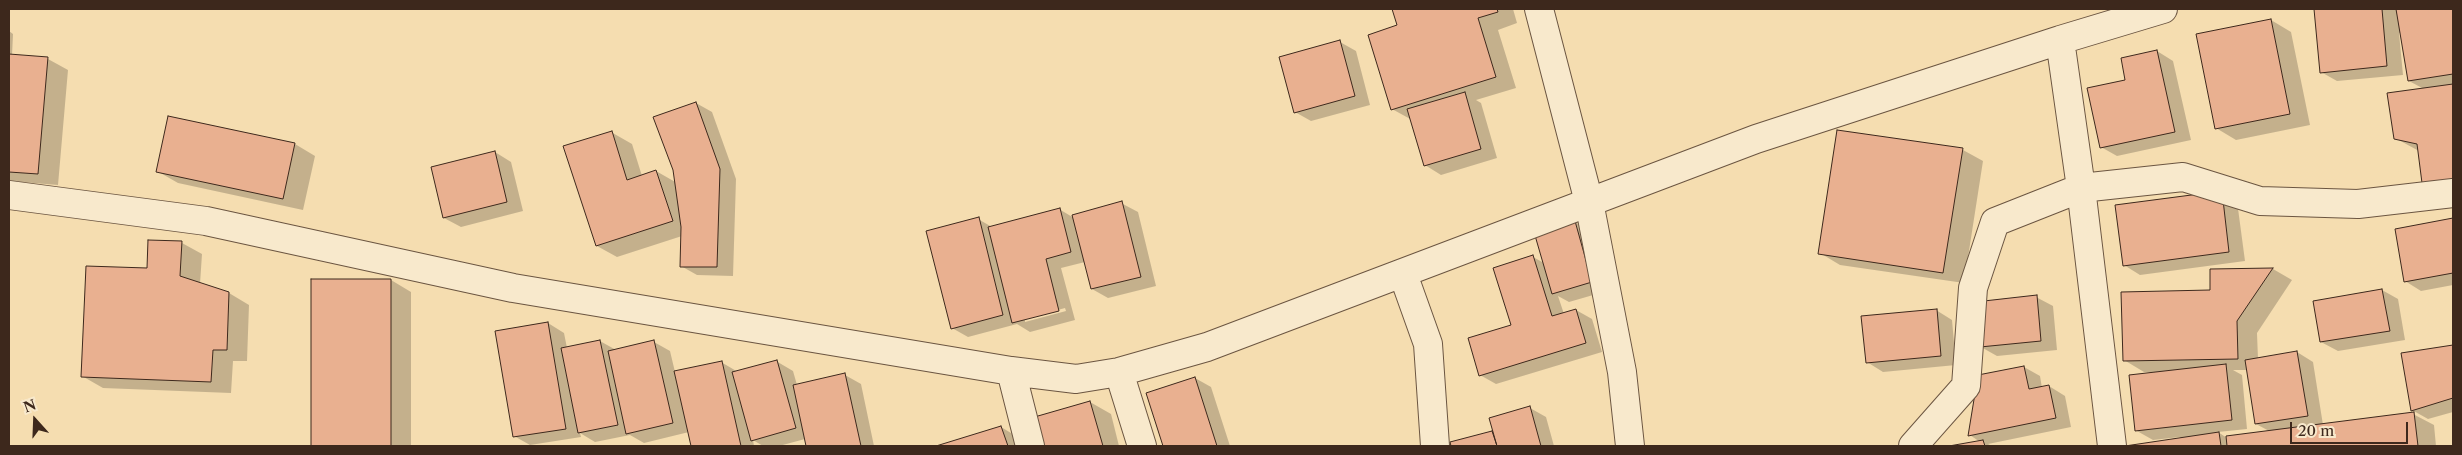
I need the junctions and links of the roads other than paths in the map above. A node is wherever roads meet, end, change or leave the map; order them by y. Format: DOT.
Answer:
graph roads {
  1 [pos="1539,9"];
  2 [pos="2163,9"];
  3 [pos="2060,40"];
  4 [pos="2081,188"];
  5 [pos="2453,193"];
  6 [pos="9,195"];
  7 [pos="1589,202"];
  8 [pos="1403,274"];
  9 [pos="1011,371"];
  10 [pos="1119,372"];
  11 [pos="1030,446"];
  12 [pos="1142,446"];
  13 [pos="1435,446"];
  14 [pos="1630,446"];
  15 [pos="1913,446"];
  16 [pos="2112,446"];
  1 -- 7 [label="street"];
  2 -- 3 [label="street"];
  3 -- 4 [label="street"];
  3 -- 7 [label="street"];
  4 -- 5 [label="street"];
  4 -- 15 [label="street"];
  4 -- 16 [label="street"];
  6 -- 9 [label="street"];
  7 -- 8 [label="street"];
  7 -- 14 [label="street"];
  8 -- 10 [label="street"];
  8 -- 13 [label="street"];
  9 -- 10 [label="street"];
  9 -- 11 [label="street"];
  10 -- 12 [label="street"];
}
